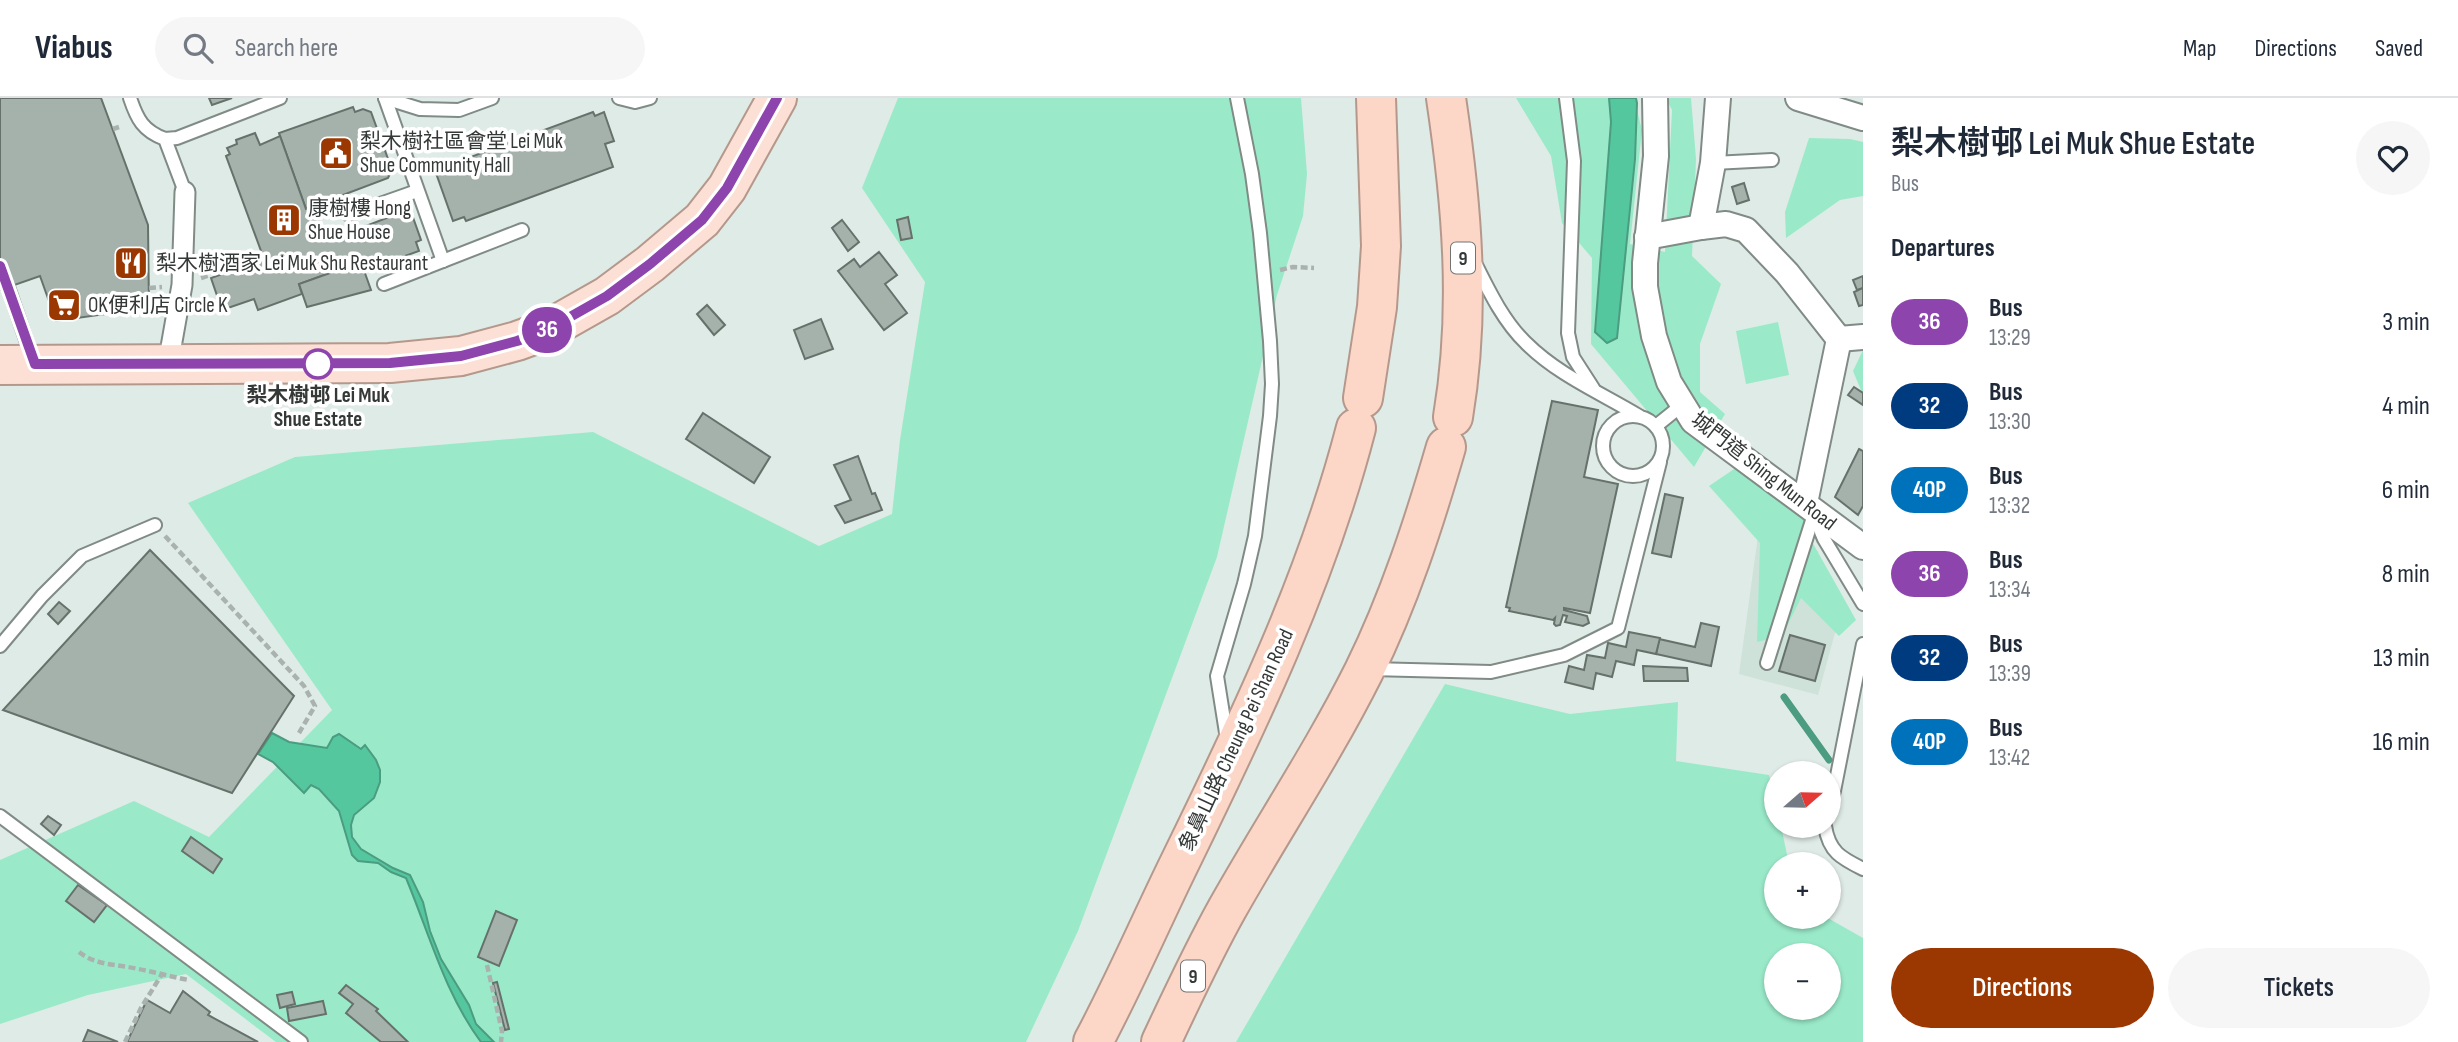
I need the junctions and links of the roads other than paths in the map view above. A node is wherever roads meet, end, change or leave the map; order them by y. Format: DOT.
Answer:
graph roads {
  1 [pos="130,98"];
  2 [pos="280,98"];
  3 [pos="492,98"];
  4 [pos="619,98"];
  5 [pos="650,98"];
  6 [pos="777,98"];
  7 [pos="1237,98"];
  8 [pos="1376,98"];
  9 [pos="1446,98"];
  10 [pos="1566,98"];
  11 [pos="1656,98"];
  12 [pos="1718,98"];
  13 [pos="1798,98"];
  14 [pos="1863,118"];
  15 [pos="165,139"];
  16 [pos="1772,160"];
  17 [pos="1713,163"];
  18 [pos="417,191"];
  19 [pos="185,192"];
  20 [pos="349,215"];
  21 [pos="1702,227"];
  22 [pos="522,230"];
  23 [pos="1647,237"];
  24 [pos="1462,239"];
  25 [pos="443,261"];
  26 [pos="384,284"];
  27 [pos="8,287"];
  28 [pos="1851,338"];
  29 [pos="17,365"];
  30 [pos="168,365"];
  31 [pos="1593,388"];
  32 [pos="1682,405"];
  33 [pos="1639,416"];
  34 [pos="1656,426"];
  35 [pos="1660,462"];
  36 [pos="1813,509"];
  37 [pos="155,525"];
  38 [pos="1863,547"];
  39 [pos="1863,604"];
  40 [pos="1863,643"];
  41 [pos="0,646"];
  42 [pos="1767,663"];
  43 [pos="1365,668"];
  44 [pos="1230,761"];
  45 [pos="1840,761"];
  46 [pos="0,816"];
  47 [pos="1828,838"];
  48 [pos="1863,869"];
  49 [pos="301,1042"];
  50 [pos="1093,1042"];
  51 [pos="1161,1042"];
  1 -- 15 [label="lane"];
  2 -- 15 [label="lane"];
  3 -- 18 [label="lane"];
  4 -- 5 [label="lane"];
  6 -- 30 [label="main road"];
  7 -- 44 [label="lane"];
  8 -- 44 [label="highway, 象鼻山路 Cheung Pei Shan Road"];
  9 -- 24 [label="highway, 9"];
  10 -- 31 [label="lane"];
  11 -- 23 [label="street, 城門道 Shing Mun Road"];
  12 -- 17 [label="street"];
  13 -- 14 [label="street"];
  15 -- 19 [label="lane"];
  16 -- 17 [label="lane"];
  17 -- 21 [label="street"];
  18 -- 20 [label="lane"];
  18 -- 25 [label="lane"];
  19 -- 30 [label="street"];
  21 -- 23 [label="street"];
  21 -- 28 [label="street"];
  22 -- 25 [label="lane"];
  23 -- 32 [label="street, 城門道 Shing Mun Road"];
  24 -- 31 [label="lane"];
  24 -- 43 [label="highway, 9"];
  25 -- 26 [label="lane"];
  27 -- 29 [label="lane"];
  28 -- 36 [label="street"];
  29 -- 30 [label="main road"];
  31 -- 33 [label="lane"];
  32 -- 34 [label="lane"];
  32 -- 36 [label="street, 城門道 Shing Mun Road"];
  33 -- 34 [label="lane"];
  33 -- 35 [label="lane"];
  34 -- 35 [label="lane"];
  35 -- 43 [label="lane"];
  36 -- 38 [label="street, 城門道 Shing Mun Road"];
  36 -- 39 [label="lane"];
  36 -- 42 [label="lane"];
  37 -- 41 [label="lane"];
  40 -- 45 [label="lane"];
  43 -- 51 [label="highway, 9"];
  44 -- 50 [label="highway, 象鼻山路 Cheung Pei Shan Road"];
  46 -- 49 [label="lane"];
  47 -- 48 [label="lane"];
}
